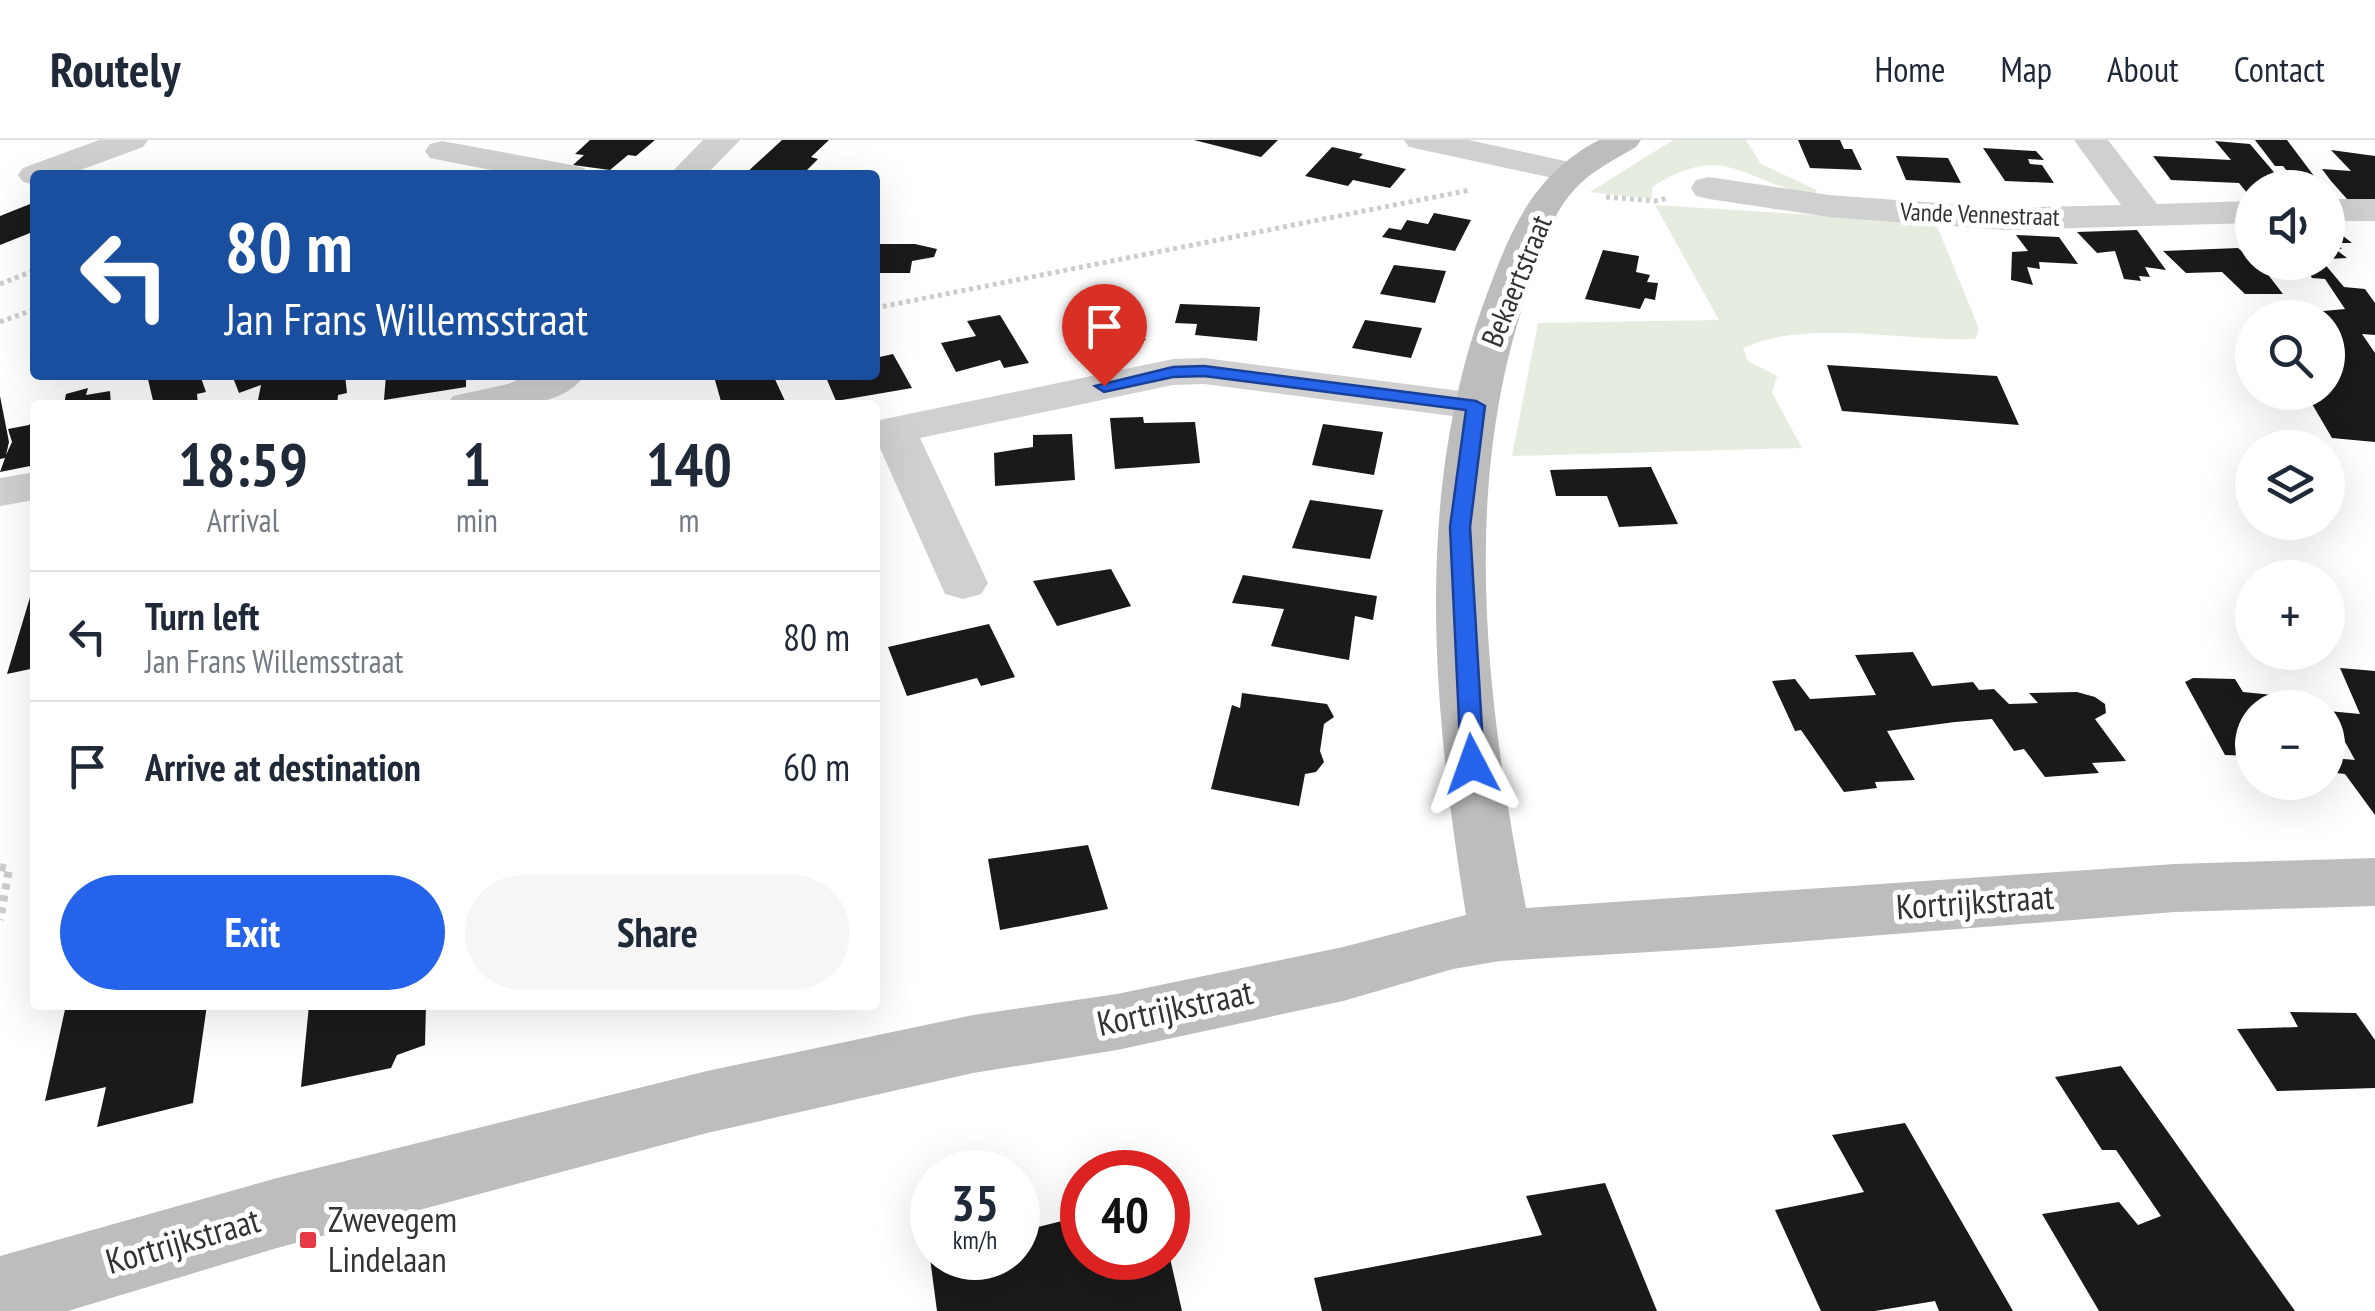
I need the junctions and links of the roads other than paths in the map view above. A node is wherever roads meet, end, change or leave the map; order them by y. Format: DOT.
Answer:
graph roads {
  1 [pos="131,140"];
  2 [pos="723,140"];
  3 [pos="1421,140"];
  4 [pos="1624,140"];
  5 [pos="2091,140"];
  6 [pos="442,152"];
  7 [pos="49,170"];
  8 [pos="544,170"];
  9 [pos="691,170"];
  10 [pos="30,177"];
  11 [pos="1563,183"];
  12 [pos="0,188"];
  13 [pos="1708,188"];
  14 [pos="2345,210"];
  15 [pos="2375,210"];
  16 [pos="2235,212"];
  17 [pos="2147,215"];
  18 [pos="553,380"];
  19 [pos="494,400"];
  20 [pos="1476,406"];
  21 [pos="884,432"];
  22 [pos="30,487"];
  23 [pos="0,492"];
  24 [pos="963,583"];
  25 [pos="2375,882"];
  26 [pos="1500,935"];
  27 [pos="0,1294"];
  1 -- 7 [label="street"];
  2 -- 9 [label="street"];
  3 -- 11 [label="street"];
  4 -- 11 [label="main road, Bekaertstraat"];
  5 -- 17 [label="street"];
  6 -- 8 [label="street"];
  10 -- 12 [label="street"];
  11 -- 20 [label="main road, Bekaertstraat"];
  13 -- 17 [label="street, Vande Vennestraat"];
  14 -- 15 [label="street"];
  16 -- 17 [label="street, Vande Vennestraat"];
  18 -- 19 [label="street"];
  20 -- 21 [label="street"];
  20 -- 26 [label="main road, Bekaertstraat"];
  21 -- 24 [label="street"];
  22 -- 23 [label="street"];
  25 -- 26 [label="main road, Kortrijkstraat"];
  26 -- 27 [label="main road, Kortrijkstraat"];
}
